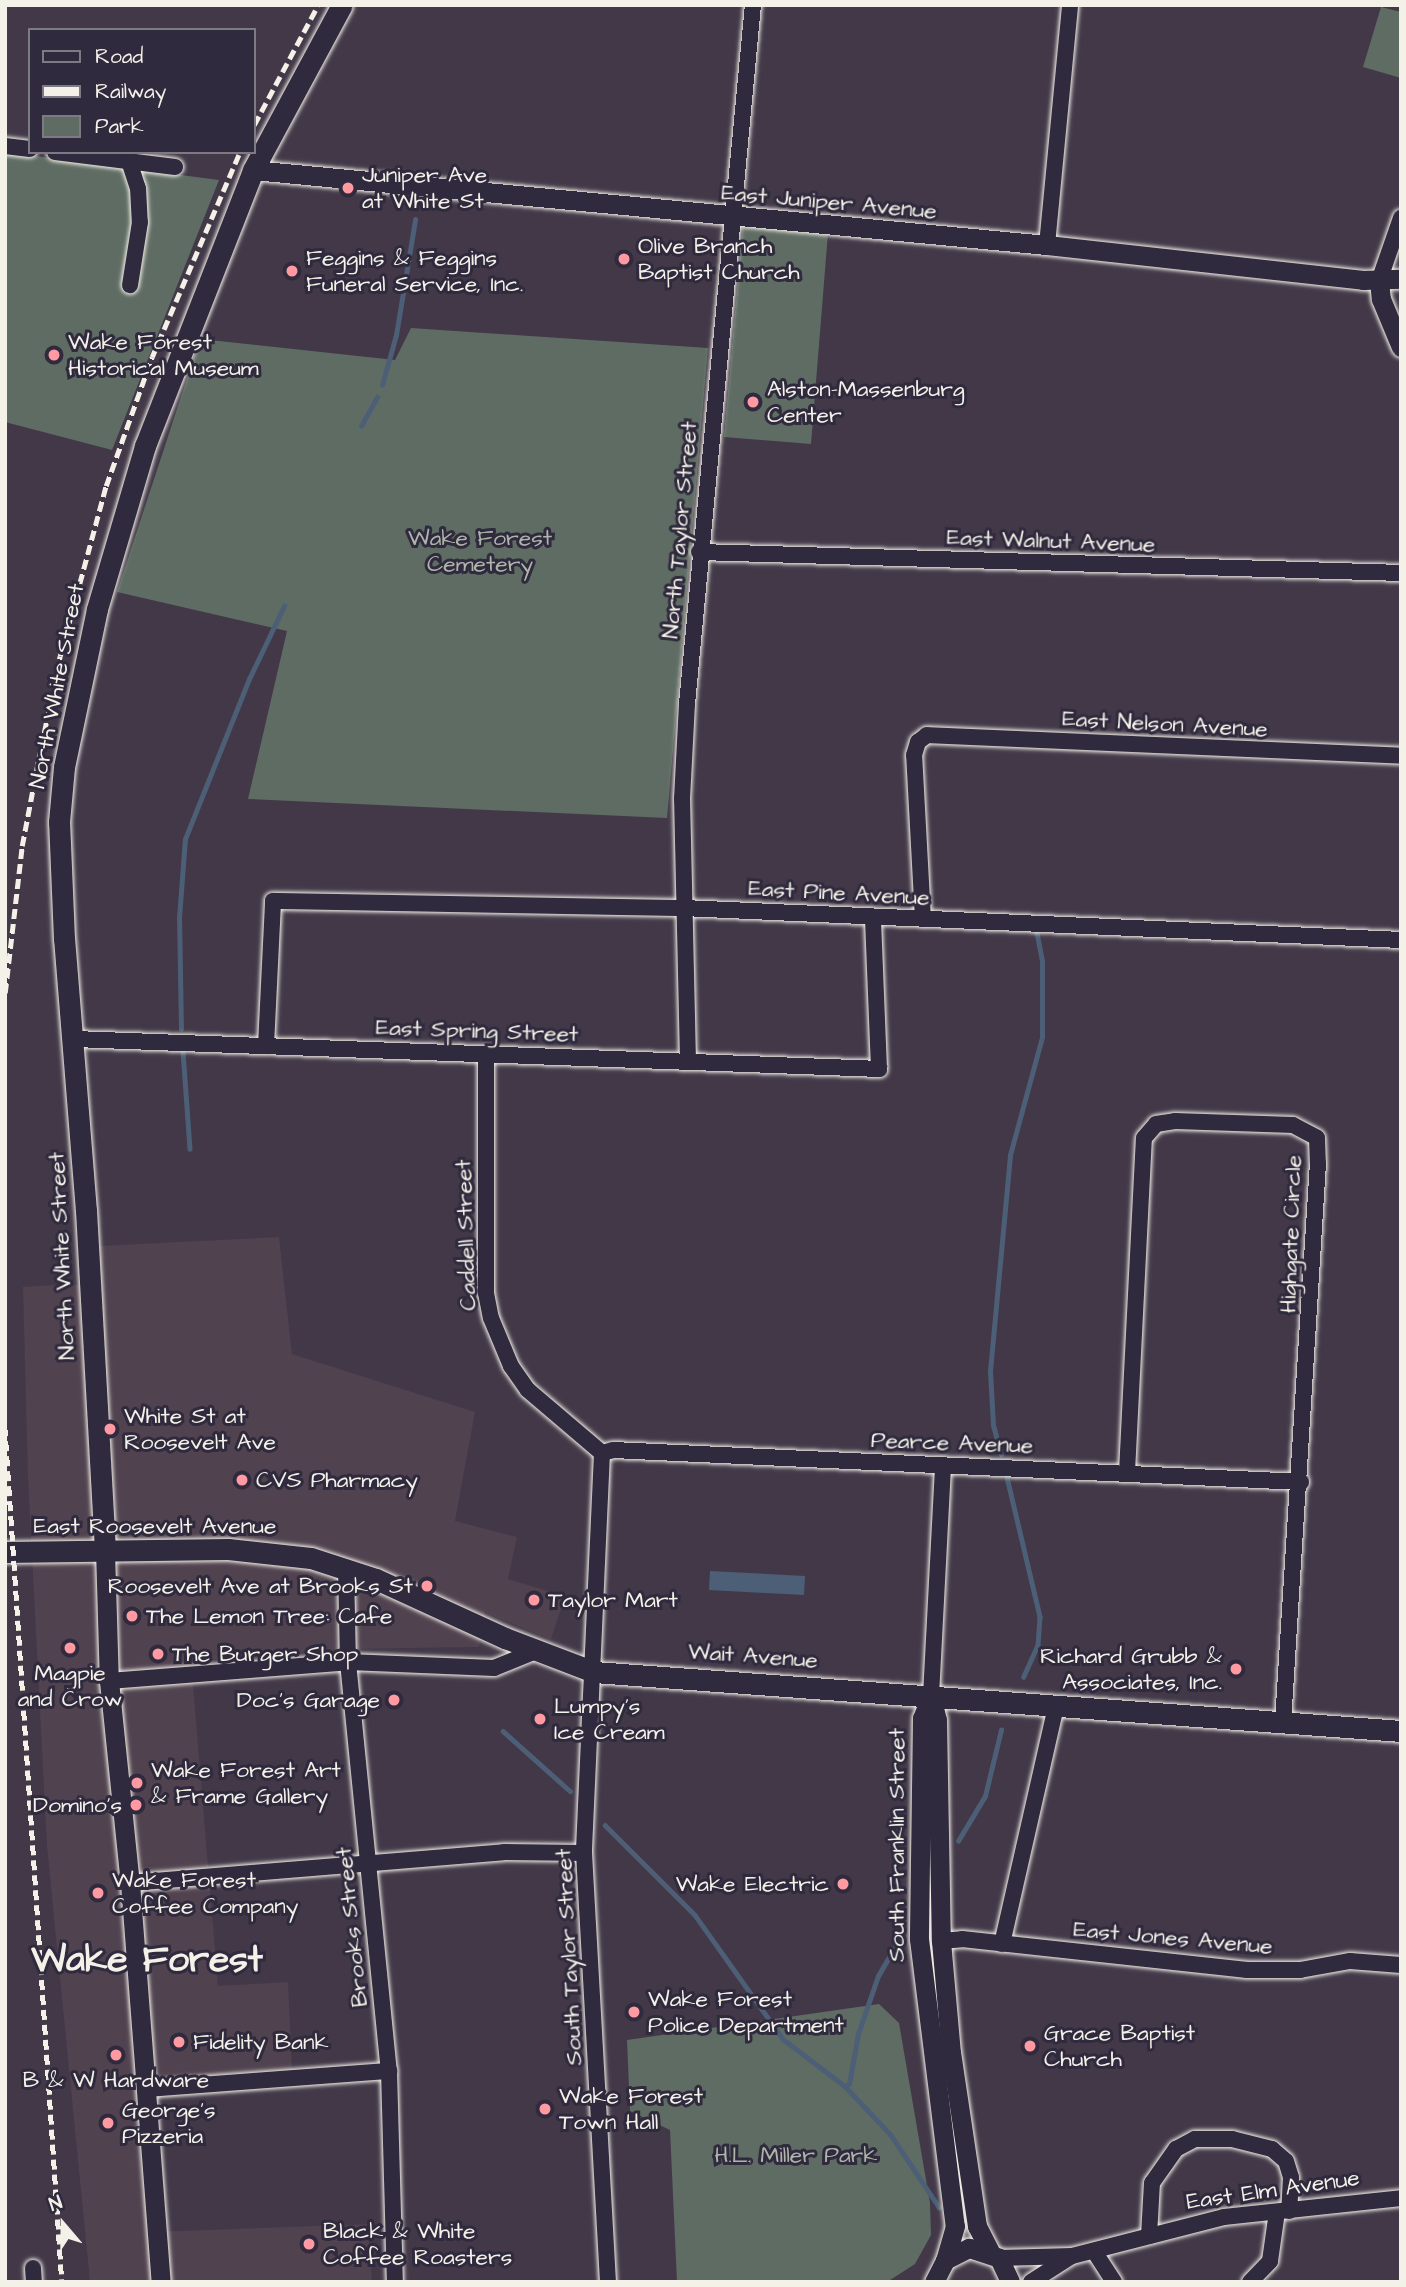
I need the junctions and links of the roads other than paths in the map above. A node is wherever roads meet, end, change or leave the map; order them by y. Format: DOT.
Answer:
graph roads {
  1 [pos="342,5"];
  2 [pos="753,5"];
  3 [pos="1070,5"];
  4 [pos="5,146"];
  5 [pos="28,149"];
  6 [pos="72,154"];
  7 [pos="130,161"];
  8 [pos="175,167"];
  9 [pos="253,170"];
  10 [pos="732,218"];
  11 [pos="1401,218"];
  12 [pos="1046,245"];
  13 [pos="1401,279"];
  14 [pos="1380,281"];
  15 [pos="130,285"];
  16 [pos="1401,347"];
  17 [pos="699,552"];
  18 [pos="1401,573"];
  19 [pos="1401,756"];
  20 [pos="683,908"];
  21 [pos="873,919"];
  22 [pos="923,919"];
  23 [pos="1401,940"];
  24 [pos="74,1039"];
  25 [pos="266,1046"];
  26 [pos="486,1054"];
  27 [pos="688,1061"];
  28 [pos="602,1453"];
  29 [pos="943,1466"];
  30 [pos="1127,1472"];
  31 [pos="1301,1482"];
  32 [pos="105,1550"];
  33 [pos="5,1552"];
  34 [pos="346,1568"];
  35 [pos="536,1651"];
  36 [pos="348,1662"];
  37 [pos="594,1672"];
  38 [pos="109,1681"];
  39 [pos="931,1696"];
  40 [pos="1056,1707"];
  41 [pos="1283,1722"];
  42 [pos="1401,1731"];
  43 [pos="584,1853"];
  44 [pos="369,1864"];
  45 [pos="130,1883"];
  46 [pos="941,1941"];
  47 [pos="1002,1944"];
  48 [pos="1401,1965"];
  49 [pos="389,2071"];
  50 [pos="148,2089"];
  51 [pos="1401,2198"];
  52 [pos="1283,2212"];
  53 [pos="1149,2236"];
  54 [pos="1094,2251"];
  55 [pos="995,2255"];
  56 [pos="1072,2256"];
  57 [pos="936,2274"];
  58 [pos="161,2282"];
  59 [pos="395,2282"];
  60 [pos="608,2282"];
  61 [pos="1010,2282"];
  62 [pos="1031,2282"];
  63 [pos="1114,2282"];
  64 [pos="1250,2282"];
  1 -- 9 [label="main road, North White Street"];
  2 -- 10 [label="street, North Taylor Street"];
  3 -- 12 [label="street"];
  4 -- 5 [label="street"];
  6 -- 7 [label="street"];
  7 -- 8 [label="street"];
  7 -- 15 [label="street"];
  9 -- 10 [label="street, East Juniper Avenue"];
  9 -- 24 [label="main road, North White Street"];
  10 -- 12 [label="street, East Juniper Avenue"];
  10 -- 17 [label="street, North Taylor Street"];
  11 -- 14 [label="street"];
  12 -- 14 [label="street, East Juniper Avenue"];
  13 -- 14 [label="street, East Juniper Avenue"];
  14 -- 16 [label="street"];
  17 -- 18 [label="street, East Walnut Avenue"];
  17 -- 20 [label="street, North Taylor Street"];
  19 -- 22 [label="street, East Nelson Avenue"];
  20 -- 21 [label="street, East Pine Avenue"];
  20 -- 25 [label="street, East Pine Avenue"];
  20 -- 27 [label="street, North Taylor Street"];
  21 -- 22 [label="street, East Pine Avenue"];
  21 -- 27 [label="street, East Spring Street"];
  22 -- 23 [label="street, East Pine Avenue"];
  24 -- 25 [label="street, East Spring Street"];
  24 -- 32 [label="main road, North White Street"];
  25 -- 26 [label="street, East Spring Street"];
  26 -- 27 [label="street, East Spring Street"];
  26 -- 28 [label="street, Caddell Street"];
  28 -- 29 [label="street, Pearce Avenue"];
  28 -- 37 [label="street"];
  29 -- 30 [label="street, Pearce Avenue"];
  29 -- 39 [label="street"];
  30 -- 31 [label="street, Pearce Avenue"];
  30 -- 31 [label="street, Highgate Circle"];
  31 -- 41 [label="street, Highgate Circle"];
  32 -- 33 [label="main road, East Roosevelt Avenue"];
  32 -- 34 [label="main road, East Roosevelt Avenue"];
  32 -- 38 [label="street"];
  34 -- 35 [label="main road, East Roosevelt Avenue"];
  34 -- 36 [label="street, Brooks Street"];
  35 -- 36 [label="street"];
  35 -- 37 [label="main road, Wait Avenue"];
  36 -- 38 [label="street"];
  36 -- 44 [label="street, Brooks Street"];
  37 -- 39 [label="main road, Wait Avenue"];
  37 -- 43 [label="street, South Taylor Street"];
  38 -- 45 [label="street"];
  39 -- 40 [label="main road, Wait Avenue"];
  39 -- 46 [label="street, South Franklin Street"];
  39 -- 57 [label="street, South Franklin Street"];
  40 -- 41 [label="main road, Wait Avenue"];
  40 -- 47 [label="street"];
  41 -- 42 [label="main road, Wait Avenue"];
  43 -- 44 [label="street"];
  43 -- 60 [label="street, South Taylor Street"];
  44 -- 45 [label="street"];
  44 -- 49 [label="street, Brooks Street"];
  45 -- 50 [label="street"];
  46 -- 47 [label="street, East Jones Avenue"];
  46 -- 55 [label="street, South Franklin Street"];
  47 -- 48 [label="street, East Jones Avenue"];
  49 -- 50 [label="street"];
  49 -- 59 [label="street, Brooks Street"];
  50 -- 58 [label="street"];
  51 -- 52 [label="street, East Elm Avenue"];
  52 -- 53 [label="street, East Elm Avenue"];
  52 -- 53 [label="street"];
  52 -- 64 [label="street"];
  53 -- 54 [label="street, East Elm Avenue"];
  54 -- 56 [label="street, East Elm Avenue"];
  54 -- 63 [label="street"];
  55 -- 56 [label="street, East Elm Avenue"];
  55 -- 57 [label="street"];
  55 -- 61 [label="street, South Franklin Street"];
  56 -- 62 [label="street, East Elm Avenue"];
}
